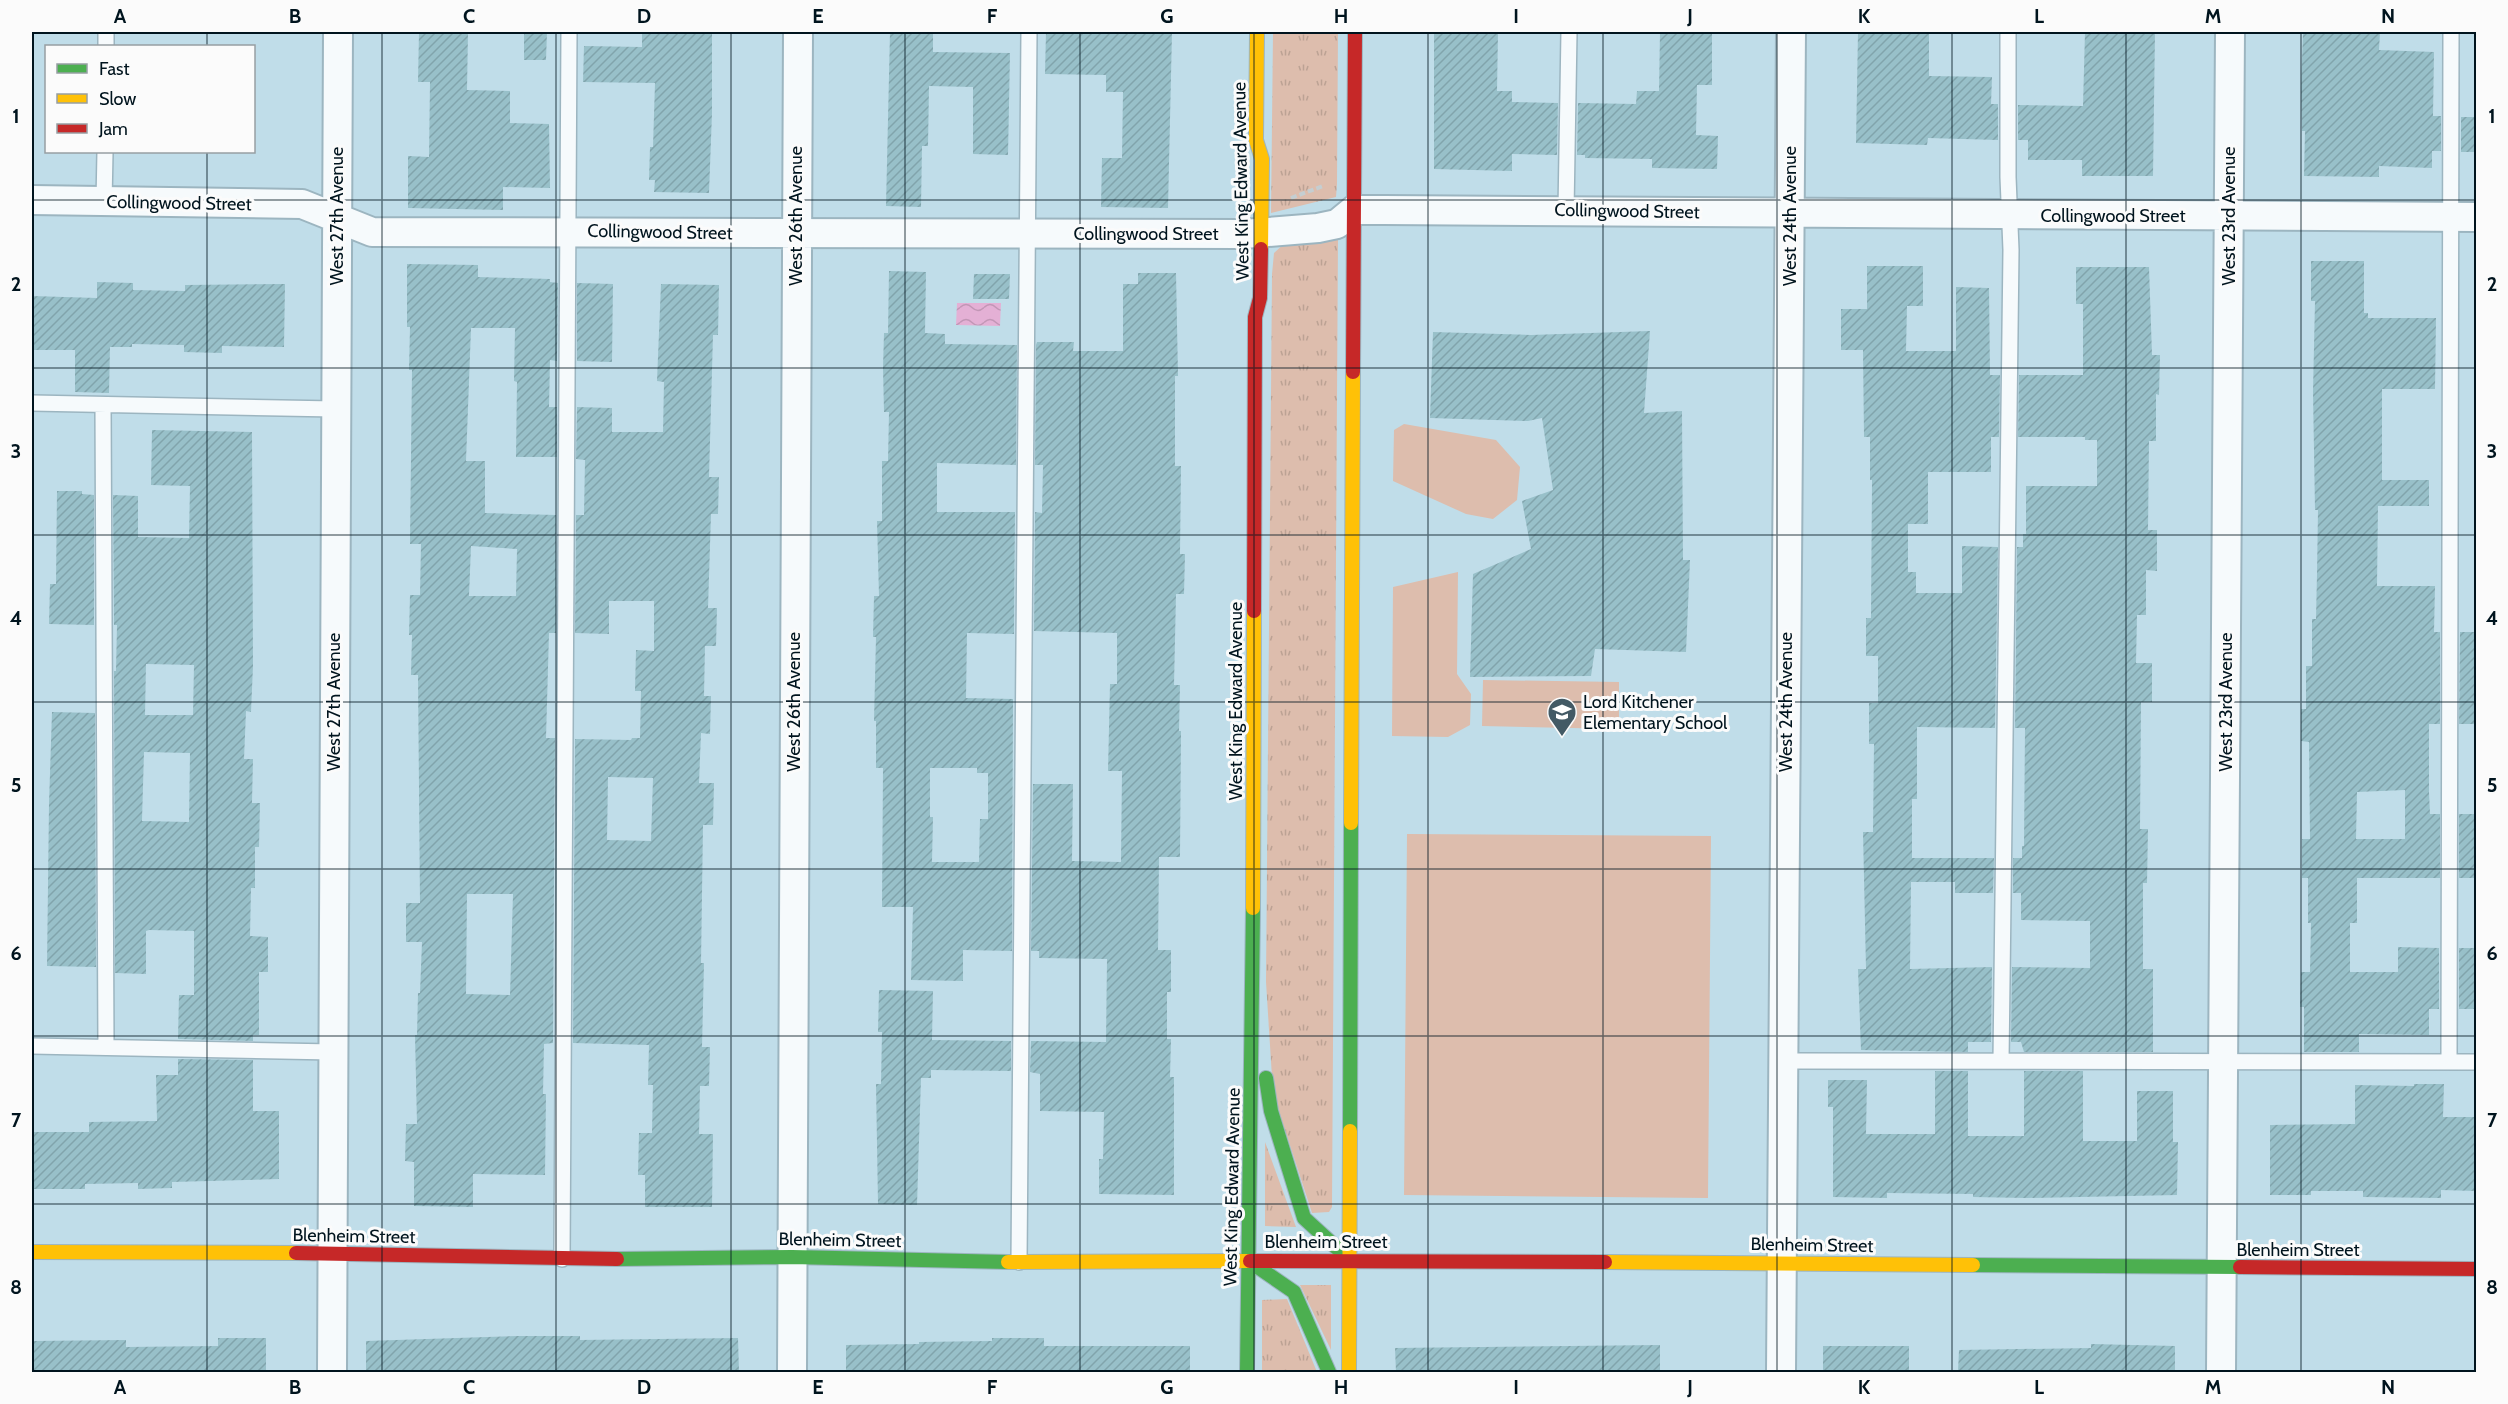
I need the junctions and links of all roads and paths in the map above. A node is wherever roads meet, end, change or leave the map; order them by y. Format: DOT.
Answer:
graph roads {
  1 [pos="338,32"];
  2 [pos="569,32"];
  3 [pos="798,32"];
  4 [pos="1029,32"];
  5 [pos="1257,32"];
  6 [pos="1355,32"];
  7 [pos="1569,32"];
  8 [pos="1791,32"];
  9 [pos="2008,32"];
  10 [pos="2230,32"];
  11 [pos="2451,32"];
  12 [pos="105,153"];
  13 [pos="1330,185"];
  14 [pos="32,200"];
  15 [pos="104,202"];
  16 [pos="1282,205"];
  17 [pos="1354,210"];
  18 [pos="1566,210"];
  19 [pos="1790,213"];
  20 [pos="2010,215"];
  21 [pos="337,217"];
  22 [pos="2229,217"];
  23 [pos="2463,217"];
  24 [pos="568,231"];
  25 [pos="796,233"];
  26 [pos="1027,233"];
  27 [pos="1261,233"];
  28 [pos="32,404"];
  29 [pos="104,405"];
  30 [pos="335,409"];
  31 [pos="1253,999"];
  32 [pos="32,1046"];
  33 [pos="106,1047"];
  34 [pos="333,1052"];
  35 [pos="1783,1061"];
  36 [pos="2001,1061"];
  37 [pos="2223,1062"];
  38 [pos="2449,1062"];
  39 [pos="2476,1062"];
  40 [pos="32,1252"];
  41 [pos="331,1253"];
  42 [pos="792,1257"];
  43 [pos="561,1259"];
  44 [pos="1350,1260"];
  45 [pos="1249,1261"];
  46 [pos="1019,1262"];
  47 [pos="1781,1263"];
  48 [pos="2222,1268"];
  49 [pos="2476,1269"];
  50 [pos="332,1372"];
  51 [pos="792,1372"];
  52 [pos="1247,1372"];
  53 [pos="1329,1372"];
  54 [pos="1349,1372"];
  55 [pos="1781,1372"];
  56 [pos="2221,1372"];
  1 -- 21 [label="street, West 27th Avenue"];
  2 -- 24 [label="lane"];
  3 -- 25 [label="street, West 26th Avenue"];
  4 -- 26 [label="lane"];
  5 -- 27 [label="main road, West King Edward Avenue"];
  6 -- 17 [label="main road"];
  7 -- 18 [label="lane"];
  8 -- 19 [label="street, West 24th Avenue"];
  9 -- 20 [label="lane"];
  10 -- 22 [label="street, West 23rd Avenue"];
  11 -- 23 [label="lane"];
  12 -- 15 [label="lane"];
  13 -- 16 [label="path"];
  14 -- 15 [label="street, Collingwood Street"];
  15 -- 21 [label="street, Collingwood Street"];
  17 -- 18 [label="street, Collingwood Street"];
  17 -- 27 [label="street, Collingwood Street"];
  17 -- 44 [label="main road"];
  18 -- 19 [label="street, Collingwood Street"];
  19 -- 20 [label="street, Collingwood Street"];
  19 -- 35 [label="street, West 24th Avenue"];
  20 -- 22 [label="street, Collingwood Street"];
  20 -- 36 [label="lane"];
  21 -- 24 [label="street, Collingwood Street"];
  21 -- 30 [label="street, West 27th Avenue"];
  22 -- 23 [label="street, Collingwood Street"];
  22 -- 37 [label="street, West 23rd Avenue"];
  23 -- 38 [label="lane"];
  24 -- 25 [label="street, Collingwood Street"];
  24 -- 43 [label="lane"];
  25 -- 26 [label="street, Collingwood Street"];
  25 -- 42 [label="street, West 26th Avenue"];
  26 -- 27 [label="street, Collingwood Street"];
  26 -- 46 [label="lane"];
  27 -- 31 [label="main road, West King Edward Avenue"];
  28 -- 29 [label="lane"];
  29 -- 30 [label="lane"];
  29 -- 33 [label="lane"];
  30 -- 34 [label="street, West 27th Avenue"];
  31 -- 44 [label="main road"];
  31 -- 45 [label="main road, West King Edward Avenue"];
  32 -- 33 [label="lane"];
  33 -- 34 [label="lane"];
  34 -- 41 [label="street, West 27th Avenue"];
  35 -- 36 [label="lane"];
  35 -- 47 [label="street, West 24th Avenue"];
  36 -- 37 [label="lane"];
  37 -- 38 [label="lane"];
  37 -- 48 [label="street, West 23rd Avenue"];
  38 -- 39 [label="lane"];
  40 -- 41 [label="main road, Blenheim Street"];
  41 -- 43 [label="main road, Blenheim Street"];
  41 -- 50 [label="street, West 27th Avenue"];
  42 -- 43 [label="main road, Blenheim Street"];
  42 -- 46 [label="main road, Blenheim Street"];
  42 -- 51 [label="street, West 26th Avenue"];
  44 -- 45 [label="main road, Blenheim Street"];
  44 -- 47 [label="main road, Blenheim Street"];
  44 -- 54 [label="main road"];
  45 -- 46 [label="main road, Blenheim Street"];
  45 -- 52 [label="main road, West King Edward Avenue"];
  45 -- 53 [label="main road"];
  47 -- 48 [label="main road, Blenheim Street"];
  47 -- 55 [label="street, West 24th Avenue"];
  48 -- 49 [label="main road, Blenheim Street"];
  48 -- 56 [label="street, West 23rd Avenue"];
}
